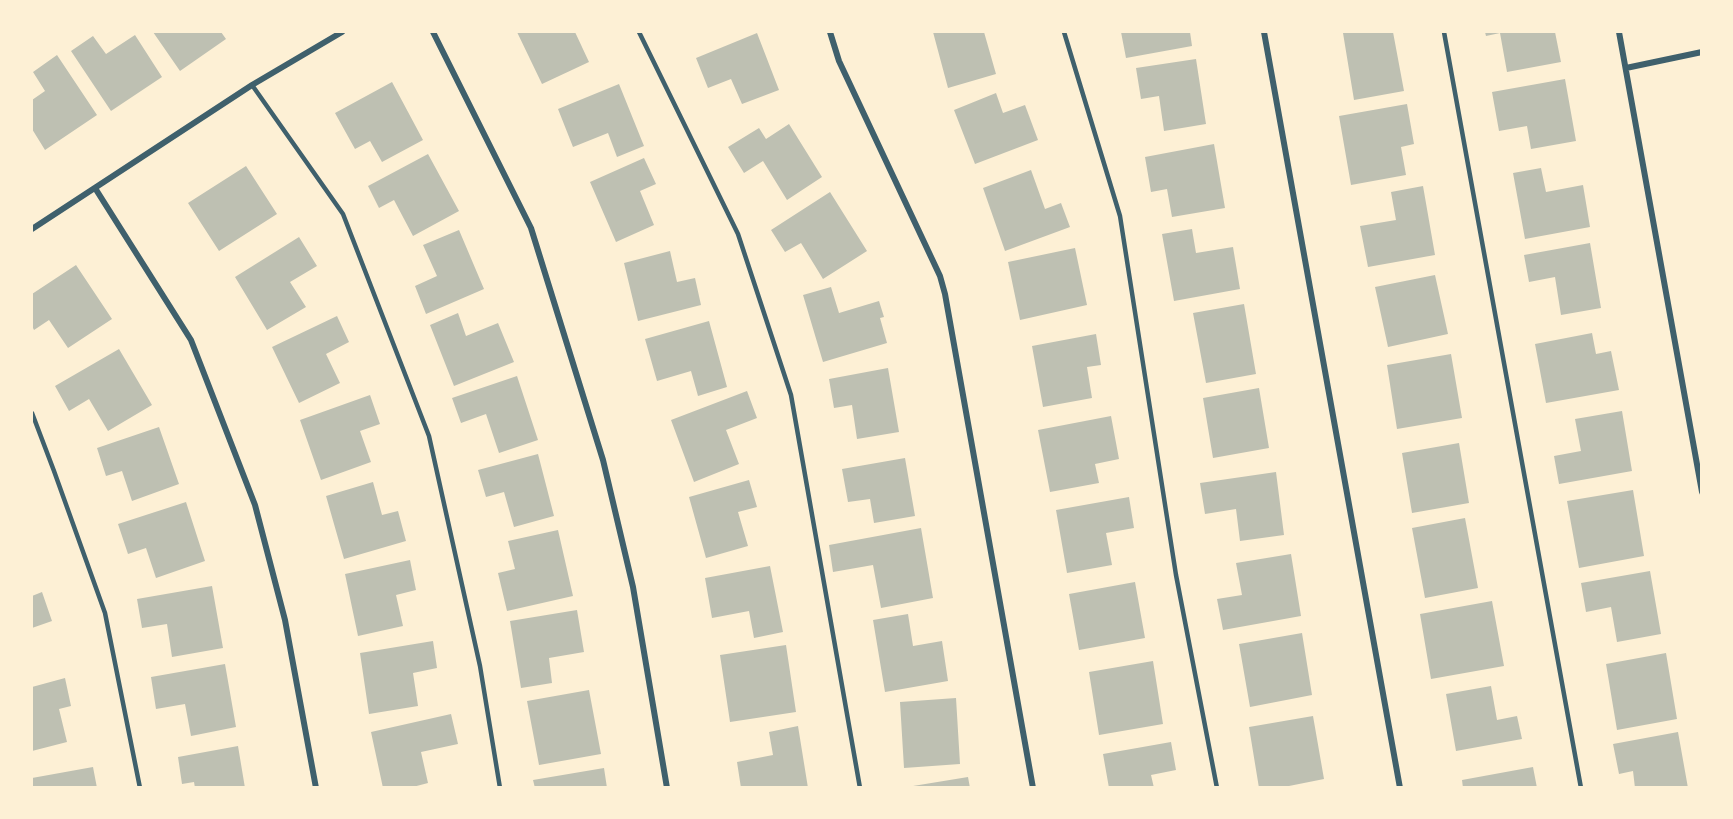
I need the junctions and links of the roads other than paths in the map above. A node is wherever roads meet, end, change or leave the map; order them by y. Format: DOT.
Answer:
graph roads {
  1 [pos="342,32"];
  2 [pos="433,32"];
  3 [pos="639,32"];
  4 [pos="830,32"];
  5 [pos="1064,32"];
  6 [pos="1264,32"];
  7 [pos="1444,32"];
  8 [pos="1619,32"];
  9 [pos="1701,52"];
  10 [pos="1626,68"];
  11 [pos="252,85"];
  12 [pos="95,188"];
  13 [pos="32,229"];
  14 [pos="32,413"];
  15 [pos="1701,492"];
  16 [pos="140,788"];
  17 [pos="316,788"];
  18 [pos="500,788"];
  19 [pos="667,788"];
  20 [pos="860,788"];
  21 [pos="1033,788"];
  22 [pos="1217,788"];
  23 [pos="1400,788"];
  24 [pos="1581,788"];
  1 -- 11 [label="street"];
  2 -- 19 [label="street"];
  3 -- 20 [label="lane"];
  4 -- 21 [label="street"];
  5 -- 22 [label="lane"];
  6 -- 23 [label="street"];
  7 -- 24 [label="lane"];
  8 -- 10 [label="street"];
  9 -- 10 [label="street"];
  10 -- 15 [label="street"];
  11 -- 12 [label="street"];
  11 -- 18 [label="lane"];
  12 -- 13 [label="street"];
  12 -- 17 [label="street"];
  14 -- 16 [label="lane"];
}
